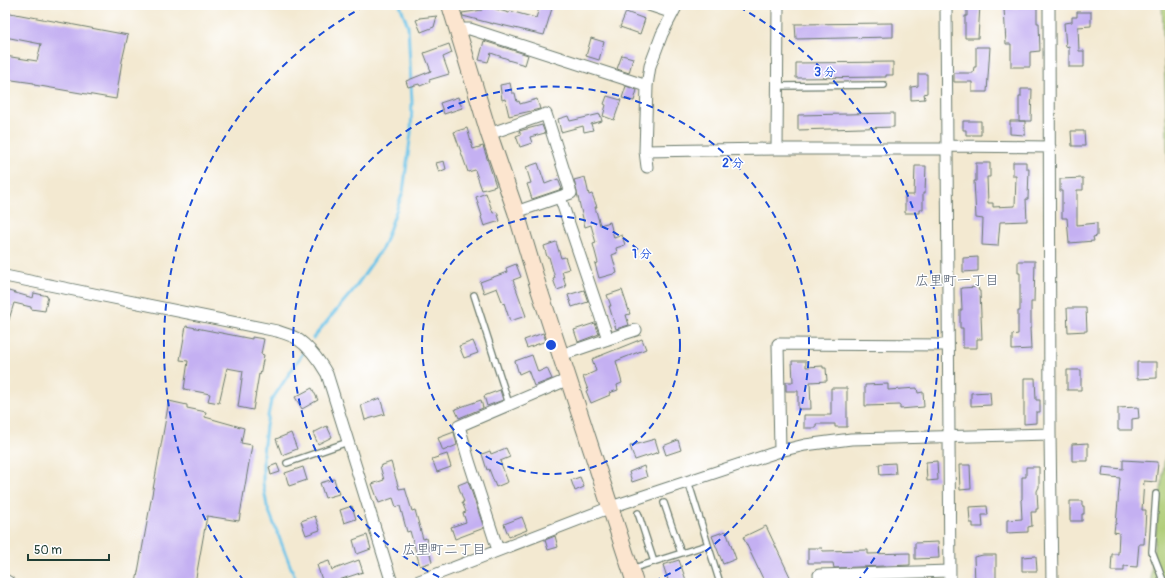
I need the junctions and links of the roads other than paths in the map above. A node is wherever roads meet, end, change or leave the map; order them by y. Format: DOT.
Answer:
graph roads {
  1 [pos="450,5"];
  2 [pos="649,5"];
  3 [pos="778,5"];
  4 [pos="946,5"];
  5 [pos="1049,5"];
  6 [pos="675,9"];
  7 [pos="458,29"];
  8 [pos="884,85"];
  9 [pos="646,86"];
  10 [pos="778,86"];
  11 [pos="489,134"];
  12 [pos="947,147"];
  13 [pos="1050,147"];
  14 [pos="777,149"];
  15 [pos="645,150"];
  16 [pos="647,167"];
  17 [pos="560,197"];
  18 [pos="516,212"];
  19 [pos="5,276"];
  20 [pos="474,295"];
  21 [pos="636,330"];
  22 [pos="608,340"];
  23 [pos="948,345"];
  24 [pos="561,355"];
  25 [pos="569,379"];
  26 [pos="509,404"];
  27 [pos="1050,434"];
  28 [pos="949,436"];
  29 [pos="348,442"];
  30 [pos="780,450"];
  31 [pos="287,463"];
  32 [pos="688,481"];
  33 [pos="1156,494"];
  34 [pos="664,503"];
  35 [pos="610,507"];
  36 [pos="638,513"];
  37 [pos="707,545"];
  38 [pos="498,550"];
  39 [pos="681,553"];
  40 [pos="654,562"];
  41 [pos="950,571"];
  42 [pos="819,575"];
  43 [pos="633,576"];
  44 [pos="5,580"];
  45 [pos="10,583"];
  46 [pos="392,583"];
  47 [pos="414,583"];
  48 [pos="720,583"];
  49 [pos="950,583"];
  50 [pos="1052,583"];
  51 [pos="1164,583"];
  1 -- 7 [label="street"];
  2 -- 6 [label="street"];
  3 -- 10 [label="street"];
  4 -- 12 [label="street"];
  5 -- 13 [label="street"];
  6 -- 9 [label="street"];
  7 -- 9 [label="street"];
  7 -- 11 [label="street"];
  8 -- 10 [label="lane"];
  9 -- 15 [label="street"];
  10 -- 14 [label="street"];
  11 -- 17 [label="street"];
  11 -- 18 [label="street"];
  12 -- 13 [label="street"];
  12 -- 14 [label="street"];
  12 -- 23 [label="street"];
  13 -- 27 [label="street"];
  14 -- 15 [label="street"];
  15 -- 16 [label="street"];
  17 -- 18 [label="street"];
  17 -- 22 [label="street"];
  18 -- 24 [label="street"];
  19 -- 29 [label="street"];
  20 -- 26 [label="lane"];
  21 -- 22 [label="street"];
  22 -- 24 [label="street"];
  23 -- 28 [label="street"];
  23 -- 30 [label="street"];
  24 -- 25 [label="street"];
  25 -- 26 [label="street"];
  25 -- 35 [label="street"];
  26 -- 38 [label="street"];
  27 -- 28 [label="street"];
  27 -- 50 [label="street"];
  28 -- 30 [label="street"];
  28 -- 41 [label="street"];
  29 -- 31 [label="lane"];
  29 -- 46 [label="street"];
  30 -- 32 [label="street"];
  32 -- 35 [label="street"];
  32 -- 37 [label="lane"];
  33 -- 51 [label="lane"];
  34 -- 39 [label="lane"];
  35 -- 38 [label="street"];
  35 -- 43 [label="street"];
  36 -- 40 [label="lane"];
  37 -- 39 [label="lane"];
  37 -- 48 [label="lane"];
  38 -- 47 [label="street"];
  39 -- 40 [label="lane"];
  40 -- 43 [label="lane"];
  41 -- 42 [label="street"];
  41 -- 49 [label="street"];
  44 -- 45 [label="street"];
}
